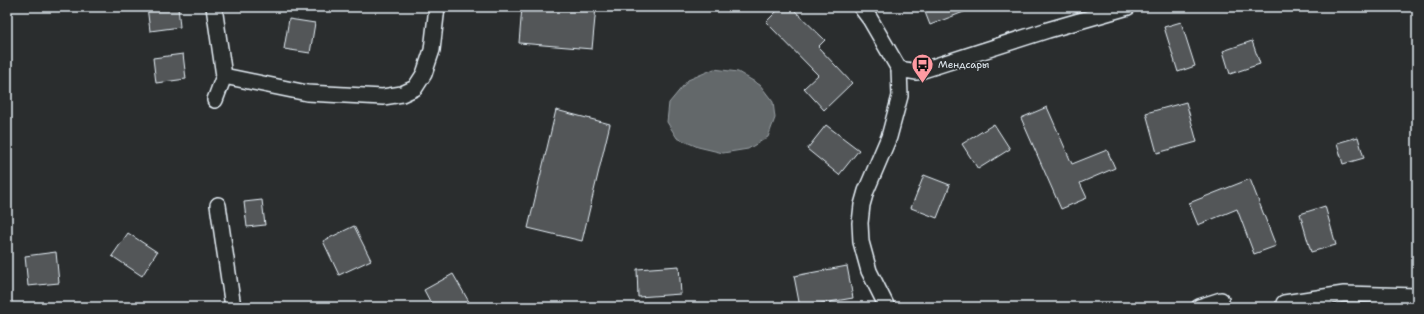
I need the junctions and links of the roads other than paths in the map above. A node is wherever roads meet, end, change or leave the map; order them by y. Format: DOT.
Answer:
graph roads {
  1 [pos="214,7"];
  2 [pos="437,7"];
  3 [pos="861,7"];
  4 [pos="1128,7"];
  5 [pos="899,69"];
  6 [pos="224,76"];
  7 [pos="215,100"];
  8 [pos="218,205"];
  9 [pos="1417,296"];
  10 [pos="1221,300"];
  11 [pos="1284,303"];
  12 [pos="233,307"];
  13 [pos="887,307"];
  14 [pos="1199,307"];
  1 -- 6 [label="street"];
  2 -- 6 [label="street"];
  3 -- 5 [label="street"];
  4 -- 5 [label="street"];
  5 -- 13 [label="street"];
  6 -- 7 [label="street"];
  8 -- 12 [label="street"];
  9 -- 11 [label="street"];
  10 -- 14 [label="street"];
}
